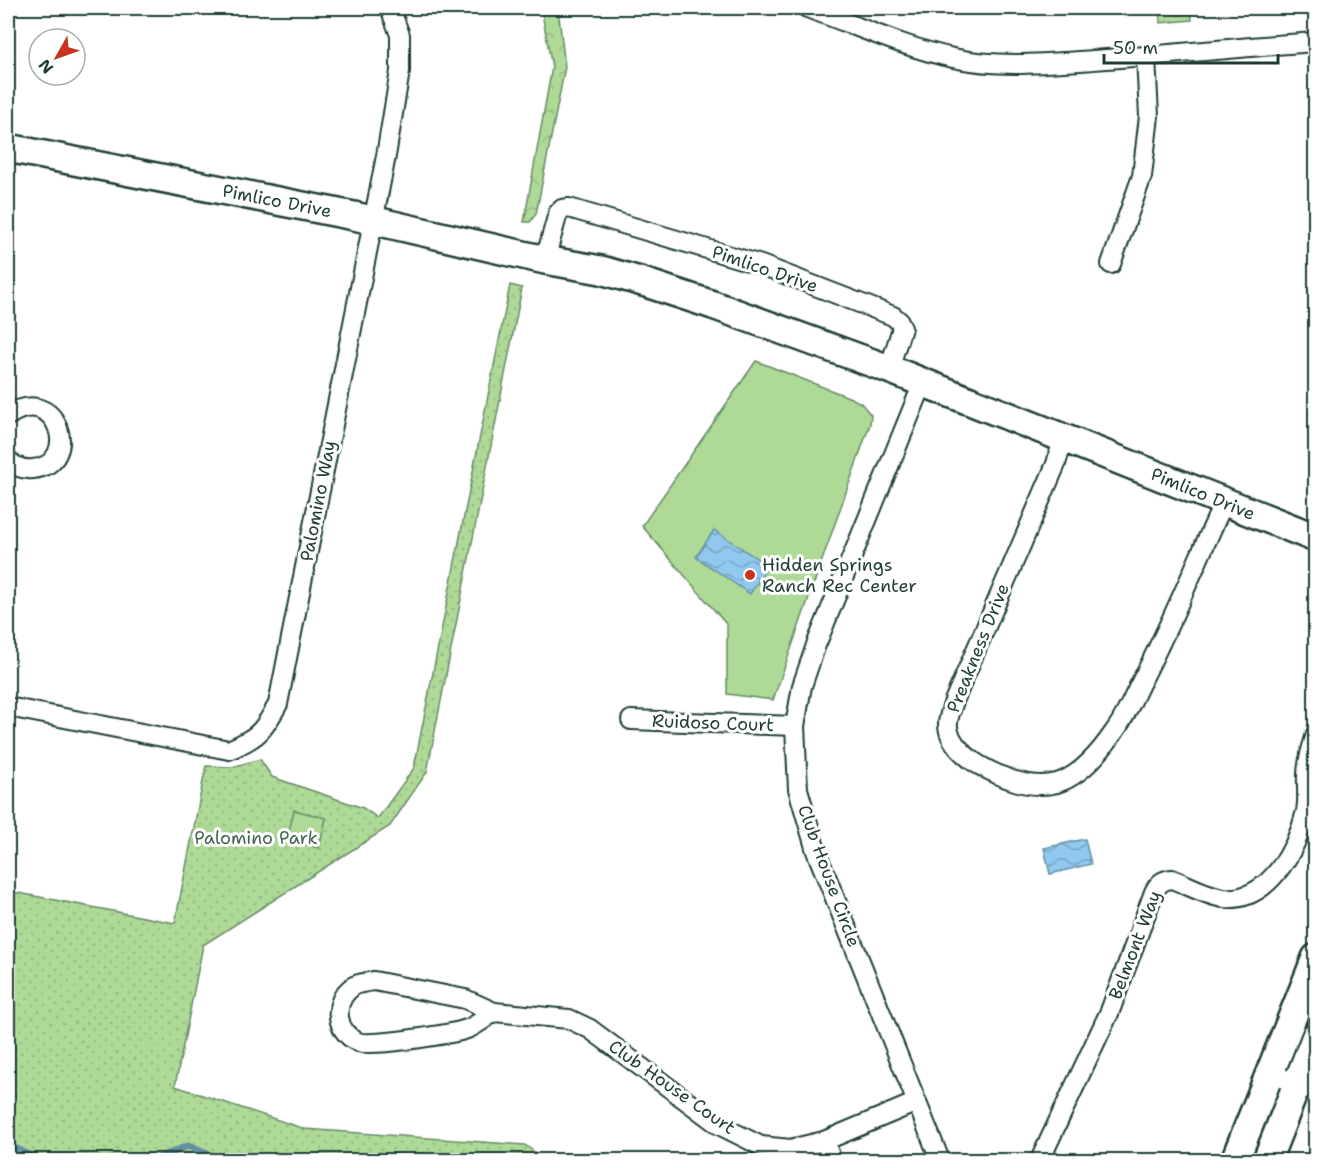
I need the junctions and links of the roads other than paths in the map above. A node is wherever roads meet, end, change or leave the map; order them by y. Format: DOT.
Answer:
graph roads {
  1 [pos="390,8"];
  2 [pos="807,8"];
  3 [pos="1316,42"];
  4 [pos="1146,57"];
  5 [pos="8,148"];
  6 [pos="374,220"];
  7 [pos="545,260"];
  8 [pos="1111,264"];
  9 [pos="890,369"];
  10 [pos="923,383"];
  11 [pos="8,416"];
  12 [pos="1063,440"];
  13 [pos="8,460"];
  14 [pos="1224,502"];
  15 [pos="1316,538"];
  16 [pos="8,707"];
  17 [pos="631,720"];
  18 [pos="795,726"];
  19 [pos="1316,734"];
  20 [pos="1316,958"];
  21 [pos="494,1012"];
  22 [pos="1316,1036"];
  23 [pos="1269,1073"];
  24 [pos="1307,1088"];
  25 [pos="917,1102"];
  26 [pos="824,1141"];
  27 [pos="832,1161"];
  28 [pos="940,1161"];
  29 [pos="1040,1161"];
  30 [pos="1235,1161"];
  31 [pos="1267,1161"];
  1 -- 6 [label="street, Palomino Way"];
  2 -- 4 [label="street"];
  3 -- 4 [label="street"];
  4 -- 8 [label="street"];
  5 -- 6 [label="street, Pimlico Drive"];
  6 -- 7 [label="street, Pimlico Drive"];
  6 -- 16 [label="street, Palomino Way"];
  7 -- 9 [label="street, Pimlico Drive"];
  7 -- 9 [label="street, Pimlico Drive"];
  9 -- 10 [label="street, Pimlico Drive"];
  10 -- 12 [label="street, Pimlico Drive"];
  10 -- 18 [label="street, Club House Circle"];
  11 -- 13 [label="street"];
  12 -- 14 [label="street, Pimlico Drive"];
  12 -- 14 [label="street, Preakness Drive"];
  14 -- 15 [label="street, Pimlico Drive"];
  17 -- 18 [label="street, Ruidoso Court"];
  18 -- 25 [label="street, Club House Circle"];
  19 -- 29 [label="street, Belmont Way"];
  20 -- 23 [label="street"];
  21 -- 21 [label="street, Club House Court"];
  21 -- 26 [label="street, Club House Court"];
  22 -- 24 [label="street"];
  23 -- 24 [label="street"];
  23 -- 30 [label="street"];
  24 -- 31 [label="street"];
  25 -- 26 [label="street, Club House Court"];
  25 -- 28 [label="street, Club House Circle"];
  26 -- 27 [label="street"];
}
